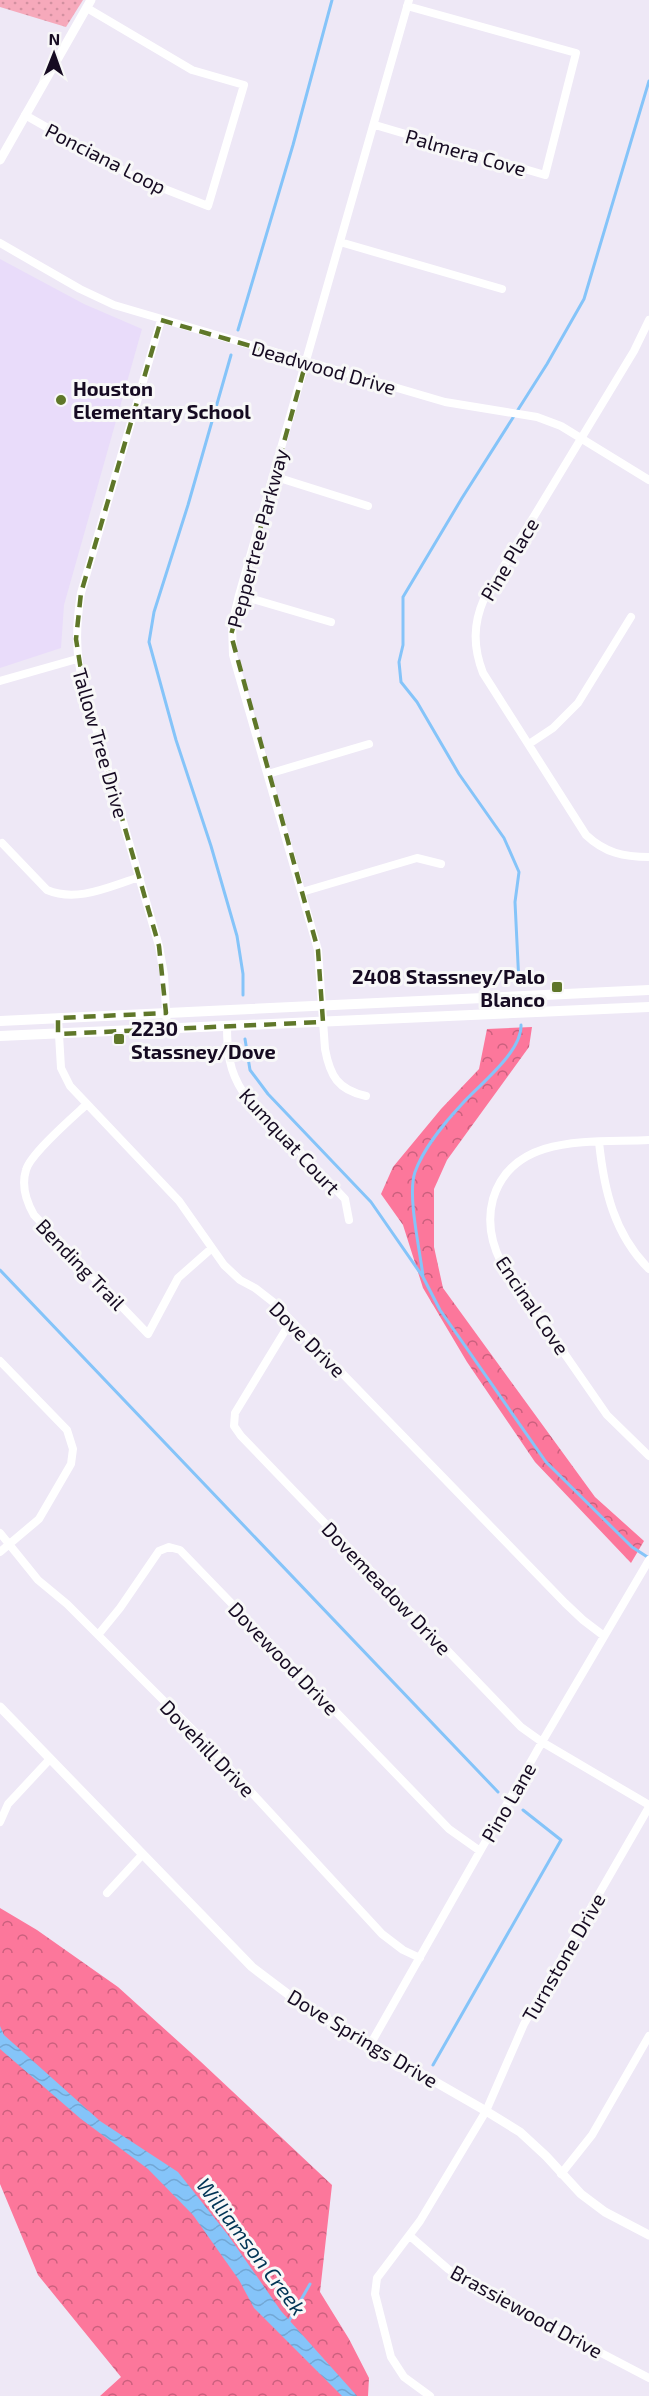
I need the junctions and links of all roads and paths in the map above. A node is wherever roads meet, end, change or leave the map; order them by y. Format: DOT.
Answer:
graph roads {
  1 [pos="408,3"];
  2 [pos="89,4"];
  3 [pos="25,115"];
  4 [pos="375,125"];
  5 [pos="0,160"];
  6 [pos="340,242"];
  7 [pos="0,243"];
  8 [pos="502,289"];
  9 [pos="161,320"];
  10 [pos="648,324"];
  11 [pos="306,362"];
  12 [pos="581,439"];
  13 [pos="273,476"];
  14 [pos="649,480"];
  15 [pos="368,506"];
  16 [pos="239,595"];
  17 [pos="631,617"];
  18 [pos="331,622"];
  19 [pos="77,659"];
  20 [pos="0,681"];
  21 [pos="369,744"];
  22 [pos="529,744"];
  23 [pos="268,774"];
  24 [pos="2,843"];
  25 [pos="649,856"];
  26 [pos="441,864"];
  27 [pos="140,877"];
  28 [pos="302,892"];
  29 [pos="649,990"];
  30 [pos="322,1006"];
  31 [pos="649,1007"];
  32 [pos="166,1013"];
  33 [pos="58,1018"];
  34 [pos="0,1021"];
  35 [pos="323,1022"];
  36 [pos="232,1026"];
  37 [pos="167,1029"];
  38 [pos="58,1034"];
  39 [pos="0,1036"];
  40 [pos="366,1096"];
  41 [pos="87,1104"];
  42 [pos="649,1140"];
  43 [pos="599,1142"];
  44 [pos="349,1220"];
  45 [pos="212,1248"];
  46 [pos="649,1269"];
  47 [pos="291,1321"];
  48 [pos="0,1361"];
  49 [pos="649,1456"];
  50 [pos="0,1533"];
  51 [pos="10,1545"];
  52 [pos="0,1552"];
  53 [pos="649,1560"];
  54 [pos="98,1635"];
  55 [pos="604,1636"];
  56 [pos="0,1707"];
  57 [pos="542,1742"];
  58 [pos="49,1760"];
  59 [pos="649,1806"];
  60 [pos="0,1822"];
  61 [pos="480,1851"];
  62 [pos="142,1855"];
  63 [pos="107,1893"];
  64 [pos="420,1958"];
  65 [pos="649,2036"];
  66 [pos="370,2044"];
  67 [pos="486,2111"];
  68 [pos="561,2174"];
  69 [pos="649,2235"];
  70 [pos="410,2236"];
  71 [pos="649,2378"];
  72 [pos="430,2396"];
  1 -- 4 [label="street, Peppertree Parkway"];
  1 -- 4 [label="street, Palmera Cove"];
  2 -- 3 [label="street"];
  2 -- 3 [label="street, Ponciana Loop"];
  3 -- 5 [label="street"];
  4 -- 6 [label="street, Peppertree Parkway"];
  6 -- 8 [label="street"];
  6 -- 11 [label="street, Peppertree Parkway"];
  7 -- 9 [label="street, Deadwood Drive"];
  9 -- 11 [label="street, Deadwood Drive"];
  9 -- 19 [label="street, Tallow Tree Drive"];
  10 -- 12 [label="street, Pine Place"];
  11 -- 12 [label="street, Deadwood Drive"];
  11 -- 13 [label="street, Peppertree Parkway"];
  12 -- 14 [label="street, Deadwood Drive"];
  12 -- 22 [label="street, Pine Place"];
  13 -- 15 [label="street"];
  13 -- 16 [label="street, Peppertree Parkway"];
  16 -- 18 [label="street"];
  16 -- 23 [label="street, Peppertree Parkway"];
  17 -- 22 [label="street"];
  19 -- 20 [label="street"];
  19 -- 27 [label="street, Tallow Tree Drive"];
  21 -- 23 [label="street"];
  22 -- 25 [label="street, Pine Place"];
  23 -- 28 [label="street, Peppertree Parkway"];
  24 -- 27 [label="street"];
  26 -- 28 [label="street"];
  27 -- 32 [label="street, Tallow Tree Drive"];
  28 -- 30 [label="street, Peppertree Parkway"];
  29 -- 30 [label="main road"];
  30 -- 32 [label="main road"];
  30 -- 35 [label="street, Peppertree Parkway"];
  31 -- 35 [label="main road"];
  32 -- 33 [label="main road"];
  32 -- 37 [label="street, Tallow Tree Drive"];
  33 -- 34 [label="main road"];
  33 -- 38 [label="street, Dove Drive"];
  35 -- 36 [label="main road"];
  35 -- 40 [label="street, Peppertree Parkway"];
  36 -- 37 [label="main road"];
  36 -- 44 [label="street, Kumquat Court"];
  37 -- 38 [label="main road"];
  38 -- 39 [label="main road"];
  38 -- 41 [label="street, Dove Drive"];
  41 -- 45 [label="street, Dove Drive"];
  41 -- 45 [label="street, Bending Trail"];
  42 -- 43 [label="street, Encinal Cove"];
  43 -- 46 [label="street"];
  43 -- 49 [label="street, Encinal Cove"];
  45 -- 47 [label="street, Dove Drive"];
  47 -- 55 [label="street, Dove Drive"];
  47 -- 57 [label="street, Dovemeadow Drive"];
  48 -- 51 [label="street"];
  50 -- 51 [label="street, Dovehill Drive"];
  51 -- 52 [label="street"];
  51 -- 54 [label="street, Dovehill Drive"];
  53 -- 55 [label="street, Pino Lane"];
  54 -- 61 [label="street, Dovewood Drive"];
  54 -- 64 [label="street, Dovehill Drive"];
  55 -- 57 [label="street, Pino Lane"];
  56 -- 58 [label="street, Dove Springs Drive"];
  57 -- 59 [label="street, Dovemeadow Drive"];
  57 -- 61 [label="street, Pino Lane"];
  58 -- 60 [label="street"];
  58 -- 62 [label="street, Dove Springs Drive"];
  59 -- 67 [label="street, Turnstone Drive"];
  61 -- 64 [label="street, Pino Lane"];
  62 -- 63 [label="street"];
  62 -- 66 [label="street, Dove Springs Drive"];
  64 -- 66 [label="street, Pino Lane"];
  65 -- 68 [label="street"];
  66 -- 67 [label="street, Dove Springs Drive"];
  67 -- 68 [label="street, Dove Springs Drive"];
  67 -- 70 [label="street, Turnstone Drive"];
  68 -- 69 [label="street, Dove Springs Drive"];
  70 -- 71 [label="street, Brassiewood Drive"];
  70 -- 72 [label="street, Turnstone Drive"];
}
